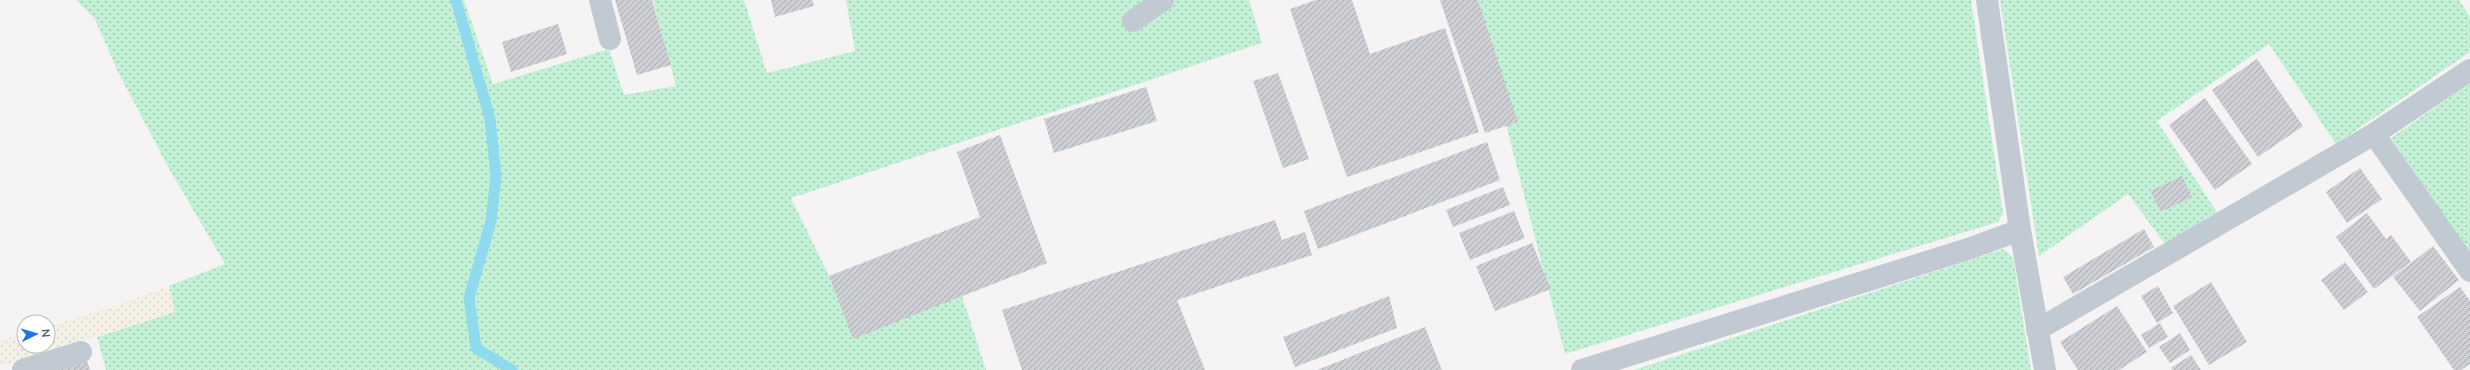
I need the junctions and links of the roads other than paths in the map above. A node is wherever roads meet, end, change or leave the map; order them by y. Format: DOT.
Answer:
graph roads {
  1 [pos="600,0"];
  2 [pos="1163,0"];
  3 [pos="1987,0"];
  4 [pos="1133,21"];
  5 [pos="610,39"];
  6 [pos="2470,70"];
  7 [pos="2374,134"];
  8 [pos="2020,230"];
  9 [pos="2470,271"];
  10 [pos="2037,330"];
  11 [pos="81,352"];
  12 [pos="23,370"];
  13 [pos="1582,370"];
  14 [pos="2045,370"];
  1 -- 5 [label="street"];
  2 -- 4 [label="street"];
  3 -- 8 [label="street"];
  6 -- 7 [label="street"];
  7 -- 9 [label="street"];
  7 -- 10 [label="street"];
  8 -- 10 [label="street"];
  8 -- 13 [label="street"];
  10 -- 14 [label="street"];
  11 -- 12 [label="street"];
}
